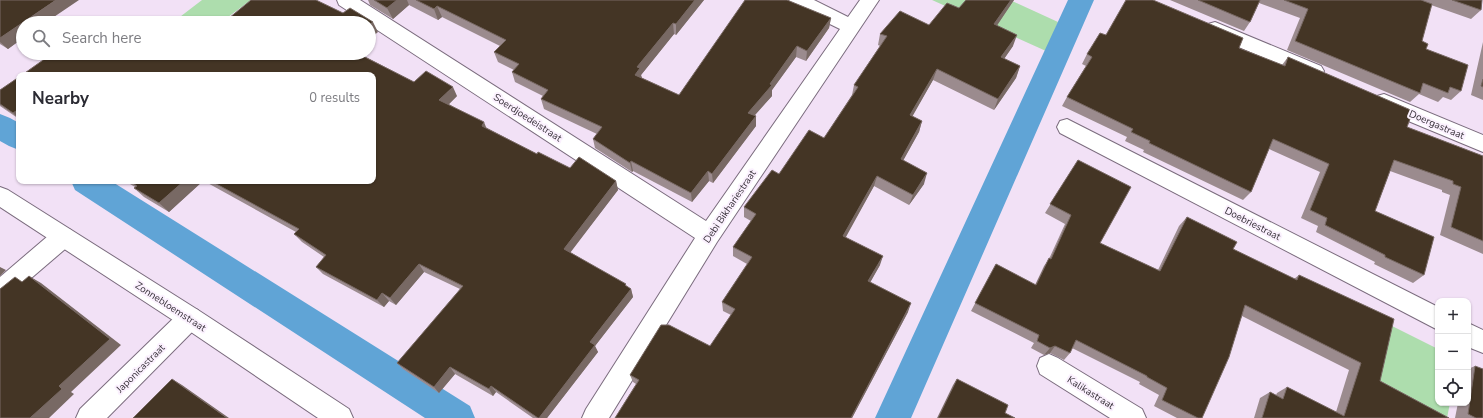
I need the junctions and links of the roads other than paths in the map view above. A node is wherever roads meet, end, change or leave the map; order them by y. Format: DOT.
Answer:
graph roads {
  1 [pos="346,0"];
  2 [pos="798,0"];
  3 [pos="870,0"];
  4 [pos="371,16"];
  5 [pos="376,19"];
  6 [pos="1199,22"];
  7 [pos="850,27"];
  8 [pos="1330,78"];
  9 [pos="1366,94"];
  10 [pos="1068,127"];
  11 [pos="1483,144"];
  12 [pos="0,196"];
  13 [pos="709,235"];
  14 [pos="63,237"];
  15 [pos="0,291"];
  16 [pos="1435,317"];
  17 [pos="190,318"];
  18 [pos="1471,336"];
  19 [pos="1483,342"];
  20 [pos="1049,366"];
  21 [pos="337,417"];
  22 [pos="89,418"];
  23 [pos="595,418"];
  24 [pos="1133,418"];
  1 -- 4 [label="street, Soerdjoedeistraat"];
  2 -- 7 [label="street"];
  3 -- 7 [label="street, Debi Bikhariestraat"];
  5 -- 13 [label="street, Soerdjoedeistraat"];
  6 -- 8 [label="street"];
  7 -- 13 [label="street, Debi Bikhariestraat"];
  9 -- 11 [label="street, Doergastraat"];
  10 -- 16 [label="street, Doebriestraat"];
  12 -- 14 [label="street, Zonnebloemstraat"];
  13 -- 23 [label="street, Debi Bikhariestraat"];
  14 -- 15 [label="street"];
  14 -- 17 [label="street, Zonnebloemstraat"];
  17 -- 21 [label="street, Zonnebloemstraat"];
  17 -- 22 [label="street, Japonicastraat"];
  18 -- 19 [label="street"];
  20 -- 24 [label="street, Kalikastraat"];
}
